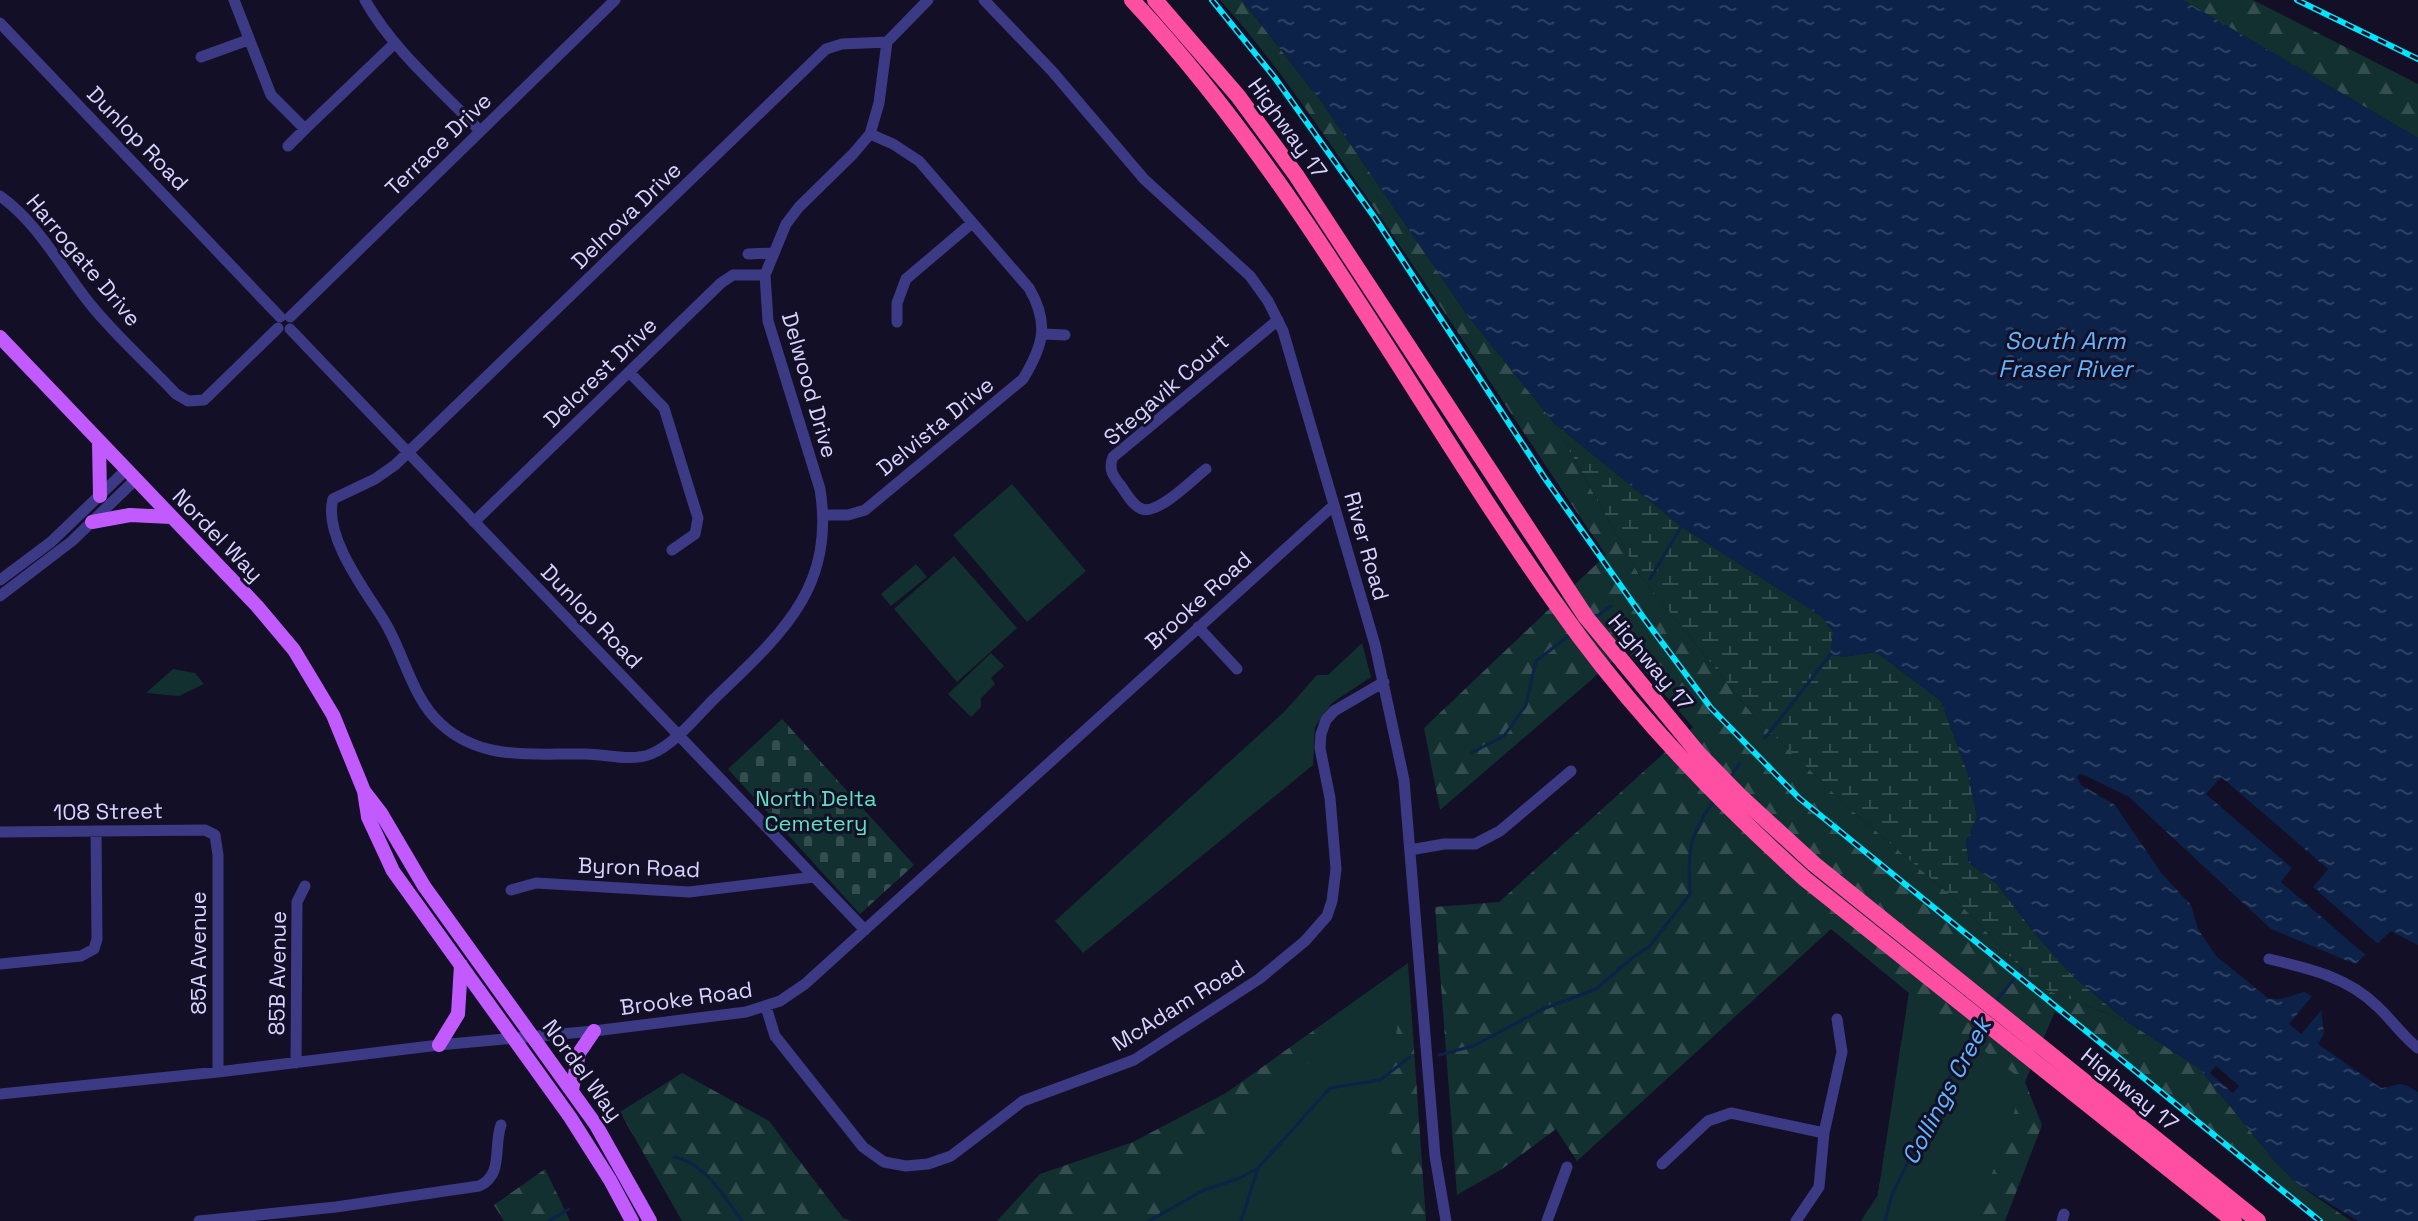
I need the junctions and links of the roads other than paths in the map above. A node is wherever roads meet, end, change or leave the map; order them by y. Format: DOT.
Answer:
graph roads {
  1 [pos="234,0"];
  2 [pos="365,0"];
  3 [pos="615,0"];
  4 [pos="928,0"];
  5 [pos="984,0"];
  6 [pos="1132,0"];
  7 [pos="1155,0"];
  8 [pos="0,23"];
  9 [pos="248,40"];
  10 [pos="887,42"];
  11 [pos="395,43"];
  12 [pos="201,57"];
  13 [pos="305,129"];
  14 [pos="480,131"];
  15 [pos="870,134"];
  16 [pos="288,146"];
  17 [pos="0,196"];
  18 [pos="972,223"];
  19 [pos="773,253"];
  20 [pos="748,254"];
  21 [pos="765,275"];
  22 [pos="1278,320"];
  23 [pos="897,322"];
  24 [pos="285,323"];
  25 [pos="1043,334"];
  26 [pos="1065,335"];
  27 [pos="0,337"];
  28 [pos="629,372"];
  29 [pos="99,441"];
  30 [pos="408,453"];
  31 [pos="1206,469"];
  32 [pos="130,475"];
  33 [pos="100,496"];
  34 [pos="1334,505"];
  35 [pos="824,515"];
  36 [pos="171,517"];
  37 [pos="92,522"];
  38 [pos="474,522"];
  39 [pos="672,550"];
  40 [pos="0,580"];
  41 [pos="0,596"];
  42 [pos="1198,627"];
  43 [pos="1589,636"];
  44 [pos="1237,669"];
  45 [pos="1384,682"];
  46 [pos="677,735"];
  47 [pos="1571,771"];
  48 [pos="364,791"];
  49 [pos="96,831"];
  50 [pos="0,832"];
  51 [pos="215,835"];
  52 [pos="1410,850"];
  53 [pos="814,877"];
  54 [pos="305,886"];
  55 [pos="511,890"];
  56 [pos="865,930"];
  57 [pos="2269,959"];
  58 [pos="0,964"];
  59 [pos="461,964"];
  60 [pos="1959,993"];
  61 [pos="766,1007"];
  62 [pos="1837,1019"];
  63 [pos="594,1031"];
  64 [pos="532,1037"];
  65 [pos="2017,1038"];
  66 [pos="514,1039"];
  67 [pos="439,1045"];
  68 [pos="2418,1048"];
  69 [pos="296,1063"];
  70 [pos="218,1072"];
  71 [pos="572,1090"];
  72 [pos="0,1094"];
  73 [pos="501,1125"];
  74 [pos="1824,1133"];
  75 [pos="1662,1164"];
  76 [pos="1567,1167"];
  77 [pos="336,1207"];
  78 [pos="199,1221"];
  79 [pos="336,1221"];
  80 [pos="632,1221"];
  81 [pos="650,1221"];
  82 [pos="1446,1221"];
  83 [pos="1547,1221"];
  84 [pos="1796,1221"];
  85 [pos="2234,1221"];
  86 [pos="2258,1221"];
  1 -- 9 [label="street"];
  2 -- 11 [label="street"];
  3 -- 14 [label="street, Terrace Drive"];
  4 -- 10 [label="street"];
  5 -- 22 [label="street, River Road"];
  6 -- 43 [label="highway, Highway 17"];
  7 -- 43 [label="highway, Highway 17"];
  8 -- 24 [label="street, Dunlop Road"];
  9 -- 12 [label="street"];
  9 -- 13 [label="street"];
  10 -- 15 [label="street, Delwood Drive"];
  10 -- 30 [label="street, Delnova Drive"];
  11 -- 13 [label="street"];
  11 -- 14 [label="street"];
  13 -- 16 [label="street"];
  14 -- 24 [label="street, Terrace Drive"];
  15 -- 18 [label="street"];
  15 -- 19 [label="street, Delwood Drive"];
  17 -- 24 [label="street, Harrogate Drive"];
  18 -- 23 [label="street"];
  18 -- 25 [label="street"];
  19 -- 20 [label="street"];
  19 -- 21 [label="street, Delwood Drive"];
  21 -- 28 [label="street, Delcrest Drive"];
  21 -- 35 [label="street, Delwood Drive"];
  22 -- 31 [label="street, Stegavik Court"];
  22 -- 34 [label="street, River Road"];
  24 -- 30 [label="street, Dunlop Road"];
  25 -- 26 [label="street"];
  25 -- 35 [label="street, Delvista Drive"];
  27 -- 29 [label="main road, Nordel Way"];
  28 -- 38 [label="street, Delcrest Drive"];
  28 -- 39 [label="street"];
  29 -- 32 [label="main road, Nordel Way"];
  29 -- 33 [label="main road"];
  30 -- 38 [label="street, Dunlop Road"];
  30 -- 46 [label="street, Delnova Drive"];
  32 -- 33 [label="street"];
  32 -- 36 [label="main road, Nordel Way"];
  32 -- 37 [label="street"];
  33 -- 40 [label="street"];
  34 -- 42 [label="street, Brooke Road"];
  34 -- 45 [label="street, River Road"];
  35 -- 46 [label="street, Delwood Drive"];
  36 -- 37 [label="main road"];
  36 -- 48 [label="main road, Nordel Way"];
  37 -- 41 [label="street"];
  38 -- 46 [label="street, Dunlop Road"];
  42 -- 44 [label="street"];
  42 -- 56 [label="street, Brooke Road"];
  43 -- 60 [label="highway, Highway 17"];
  43 -- 60 [label="highway, Highway 17"];
  45 -- 52 [label="street, River Road"];
  45 -- 61 [label="street, McAdam Road"];
  46 -- 53 [label="street, Dunlop Road"];
  47 -- 52 [label="street"];
  48 -- 59 [label="main road, Nordel Way"];
  48 -- 64 [label="main road, Nordel Way"];
  49 -- 50 [label="street, 108 Street"];
  49 -- 51 [label="street, 108 Street"];
  49 -- 58 [label="street"];
  51 -- 70 [label="street, 85A Avenue"];
  52 -- 82 [label="street, River Road"];
  53 -- 55 [label="street, Byron Road"];
  53 -- 56 [label="street, Dunlop Road"];
  54 -- 69 [label="street, 85B Avenue"];
  56 -- 61 [label="street, Brooke Road"];
  57 -- 68 [label="street"];
  59 -- 66 [label="main road, Nordel Way"];
  59 -- 67 [label="main road"];
  60 -- 65 [label="highway, Highway 17"];
  61 -- 63 [label="street, Brooke Road"];
  62 -- 74 [label="street"];
  63 -- 64 [label="street, Brooke Road"];
  63 -- 71 [label="main road"];
  64 -- 66 [label="street, Brooke Road"];
  64 -- 71 [label="main road, Nordel Way"];
  65 -- 85 [label="highway, Highway 17"];
  65 -- 86 [label="highway, Highway 17"];
  66 -- 67 [label="street, Brooke Road"];
  66 -- 80 [label="main road, Nordel Way"];
  67 -- 69 [label="street, Brooke Road"];
  69 -- 70 [label="street, Brooke Road"];
  70 -- 72 [label="street, Brooke Road"];
  71 -- 81 [label="main road, Nordel Way"];
  73 -- 77 [label="street"];
  74 -- 75 [label="street"];
  74 -- 84 [label="street"];
  76 -- 83 [label="street"];
  77 -- 78 [label="street"];
  77 -- 79 [label="street"];
}
